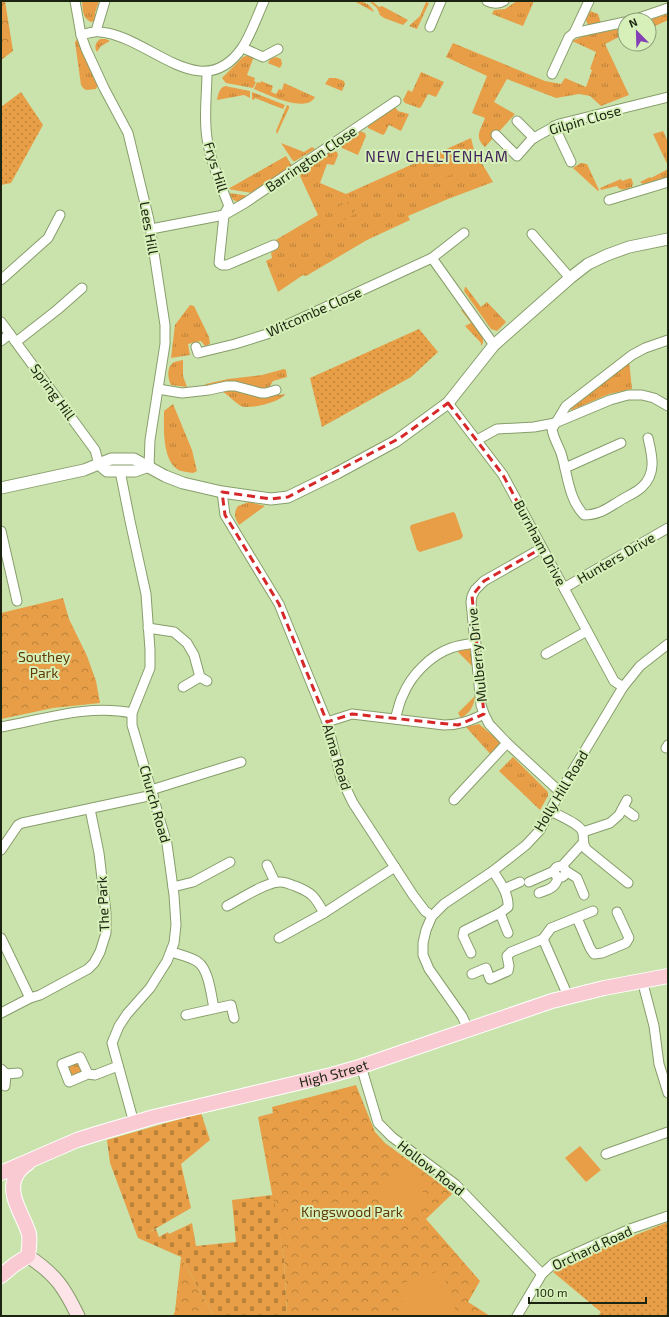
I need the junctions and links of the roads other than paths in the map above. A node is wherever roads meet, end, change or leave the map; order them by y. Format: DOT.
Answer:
graph roads {
  1 [pos="75,1"];
  2 [pos="105,1"];
  3 [pos="264,1"];
  4 [pos="441,1"];
  5 [pos="487,1"];
  6 [pos="504,1"];
  7 [pos="589,1"];
  8 [pos="668,8"];
  9 [pos="656,12"];
  10 [pos="617,24"];
  11 [pos="430,27"];
  12 [pos="96,31"];
  13 [pos="574,32"];
  14 [pos="81,35"];
  15 [pos="243,48"];
  16 [pos="278,49"];
  17 [pos="207,72"];
  18 [pos="552,74"];
  19 [pos="668,97"];
  20 [pos="396,101"];
  21 [pos="517,121"];
  22 [pos="554,126"];
  23 [pos="496,135"];
  24 [pos="534,138"];
  25 [pos="571,162"];
  26 [pos="668,182"];
  27 [pos="609,200"];
  28 [pos="60,215"];
  29 [pos="224,215"];
  30 [pos="151,229"];
  31 [pos="464,233"];
  32 [pos="532,234"];
  33 [pos="668,239"];
  34 [pos="274,245"];
  35 [pos="432,258"];
  36 [pos="570,278"];
  37 [pos="1,280"];
  38 [pos="82,288"];
  39 [pos="1,322"];
  40 [pos="10,334"];
  41 [pos="668,340"];
  42 [pos="1,341"];
  43 [pos="16,342"];
  44 [pos="494,345"];
  45 [pos="196,347"];
  46 [pos="158,389"];
  47 [pos="276,390"];
  48 [pos="448,403"];
  49 [pos="668,406"];
  50 [pos="555,423"];
  51 [pos="648,438"];
  52 [pos="477,440"];
  53 [pos="620,443"];
  54 [pos="99,464"];
  55 [pos="149,466"];
  56 [pos="565,468"];
  57 [pos="120,471"];
  58 [pos="1,488"];
  59 [pos="222,492"];
  60 [pos="668,528"];
  61 [pos="1,531"];
  62 [pos="542,548"];
  63 [pos="564,588"];
  64 [pos="17,601"];
  65 [pos="148,628"];
  66 [pos="587,631"];
  67 [pos="476,643"];
  68 [pos="668,644"];
  69 [pos="546,654"];
  70 [pos="183,687"];
  71 [pos="623,687"];
  72 [pos="132,713"];
  73 [pos="484,714"];
  74 [pos="395,719"];
  75 [pos="327,722"];
  76 [pos="1,727"];
  77 [pos="507,743"];
  78 [pos="240,762"];
  79 [pos="152,792"];
  80 [pos="560,792"];
  81 [pos="454,800"];
  82 [pos="90,809"];
  83 [pos="551,811"];
  84 [pos="634,816"];
  85 [pos="583,832"];
  86 [pos="582,844"];
  87 [pos="1,850"];
  88 [pos="230,862"];
  89 [pos="267,865"];
  90 [pos="395,867"];
  91 [pos="560,871"];
  92 [pos="493,872"];
  93 [pos="276,882"];
  94 [pos="628,883"];
  95 [pos="173,887"];
  96 [pos="504,889"];
  97 [pos="539,893"];
  98 [pos="584,895"];
  99 [pos="227,906"];
  100 [pos="593,911"];
  101 [pos="617,912"];
  102 [pos="324,913"];
  103 [pos="500,913"];
  104 [pos="432,916"];
  105 [pos="577,918"];
  106 [pos="508,933"];
  107 [pos="1,938"];
  108 [pos="279,938"];
  109 [pos="543,939"];
  110 [pos="172,952"];
  111 [pos="471,953"];
  112 [pos="472,974"];
  113 [pos="668,976"];
  114 [pos="642,980"];
  115 [pos="568,996"];
  116 [pos="30,998"];
  117 [pos="214,1008"];
  118 [pos="1,1013"];
  119 [pos="186,1015"];
  120 [pos="234,1018"];
  121 [pos="468,1029"];
  122 [pos="118,1066"];
  123 [pos="361,1066"];
  124 [pos="4,1072"];
  125 [pos="18,1073"];
  126 [pos="88,1074"];
  127 [pos="5,1086"];
  128 [pos="668,1093"];
  129 [pos="134,1123"];
  130 [pos="668,1132"];
  131 [pos="606,1154"];
  132 [pos="31,1160"];
  133 [pos="1,1174"];
  134 [pos="13,1182"];
  135 [pos="668,1216"];
  136 [pos="28,1256"];
  137 [pos="542,1274"];
  138 [pos="1,1276"];
  139 [pos="78,1316"];
  140 [pos="517,1316"];
  1 -- 14 [label="street, Lees Hill"];
  2 -- 12 [label="street"];
  3 -- 15 [label="street"];
  4 -- 11 [label="street"];
  5 -- 6 [label="street"];
  7 -- 13 [label="street"];
  8 -- 9 [label="street"];
  10 -- 13 [label="street"];
  12 -- 14 [label="street"];
  12 -- 17 [label="street"];
  13 -- 18 [label="street"];
  14 -- 30 [label="street, Lees Hill"];
  15 -- 16 [label="street"];
  15 -- 17 [label="street"];
  17 -- 29 [label="street, Frys Hill"];
  19 -- 22 [label="street, Gilpin Close"];
  20 -- 29 [label="street, Barrington Close"];
  21 -- 24 [label="street"];
  22 -- 24 [label="street, Gilpin Close"];
  22 -- 25 [label="street"];
  23 -- 24 [label="street, Gilpin Close"];
  26 -- 27 [label="street"];
  28 -- 37 [label="street"];
  29 -- 30 [label="street, Barrington Close"];
  29 -- 34 [label="street, Frys Hill"];
  30 -- 46 [label="street, Lees Hill"];
  31 -- 35 [label="street, Witcombe Close"];
  32 -- 36 [label="street"];
  33 -- 36 [label="street"];
  35 -- 44 [label="street"];
  35 -- 45 [label="street, Witcombe Close"];
  36 -- 44 [label="street"];
  38 -- 43 [label="street"];
  39 -- 40 [label="street, Spring Hill"];
  40 -- 42 [label="street"];
  40 -- 43 [label="street, Spring Hill"];
  41 -- 50 [label="street"];
  43 -- 54 [label="street, Spring Hill"];
  44 -- 48 [label="street"];
  46 -- 47 [label="street"];
  46 -- 55 [label="street, Lees Hill"];
  48 -- 52 [label="street, Burnham Drive"];
  48 -- 59 [label="street"];
  49 -- 50 [label="street"];
  50 -- 52 [label="street"];
  50 -- 56 [label="street"];
  51 -- 56 [label="street"];
  52 -- 62 [label="street, Burnham Drive"];
  53 -- 56 [label="street"];
  54 -- 55 [label="street"];
  54 -- 57 [label="street"];
  54 -- 58 [label="street"];
  55 -- 57 [label="street"];
  55 -- 59 [label="street"];
  57 -- 65 [label="street, Church Road"];
  59 -- 75 [label="street, Alma Road"];
  60 -- 63 [label="street, Hunters Drive"];
  61 -- 64 [label="street"];
  62 -- 63 [label="street, Burnham Drive"];
  62 -- 67 [label="street, Mulberry Drive"];
  63 -- 66 [label="street, Burnham Drive"];
  65 -- 70 [label="street"];
  65 -- 72 [label="street, Church Road"];
  66 -- 69 [label="street"];
  66 -- 71 [label="street, Burnham Drive"];
  67 -- 73 [label="street, Mulberry Drive"];
  67 -- 74 [label="street"];
  68 -- 71 [label="street, Holly Hill Road"];
  71 -- 80 [label="street, Holly Hill Road"];
  72 -- 76 [label="street"];
  72 -- 79 [label="street, Church Road"];
  73 -- 74 [label="street"];
  73 -- 77 [label="street, Mulberry Drive"];
  74 -- 75 [label="street"];
  75 -- 90 [label="street, Alma Road"];
  77 -- 80 [label="street, Mulberry Drive"];
  77 -- 81 [label="street"];
  78 -- 79 [label="street"];
  79 -- 82 [label="street"];
  79 -- 95 [label="street, Church Road"];
  80 -- 83 [label="street, Holly Hill Road"];
  82 -- 87 [label="street"];
  82 -- 116 [label="street, The Park"];
  83 -- 85 [label="street"];
  83 -- 92 [label="street, Holly Hill Road"];
  84 -- 85 [label="street"];
  85 -- 86 [label="street"];
  86 -- 91 [label="street"];
  86 -- 94 [label="street"];
  88 -- 95 [label="street"];
  89 -- 93 [label="street"];
  90 -- 102 [label="street"];
  90 -- 104 [label="street, Alma Road"];
  91 -- 96 [label="street"];
  91 -- 97 [label="street"];
  91 -- 98 [label="street"];
  92 -- 96 [label="street"];
  92 -- 104 [label="street, Holly Hill Road"];
  93 -- 99 [label="street"];
  93 -- 102 [label="street"];
  95 -- 110 [label="street, Church Road"];
  96 -- 103 [label="street"];
  100 -- 105 [label="street"];
  101 -- 105 [label="street"];
  102 -- 108 [label="street"];
  103 -- 106 [label="street"];
  103 -- 111 [label="street"];
  104 -- 121 [label="street"];
  105 -- 109 [label="street"];
  107 -- 116 [label="street"];
  109 -- 112 [label="street"];
  109 -- 115 [label="street"];
  110 -- 117 [label="street"];
  110 -- 122 [label="street, Church Road"];
  113 -- 114 [label="main road, High Street"];
  114 -- 115 [label="main road, High Street"];
  114 -- 128 [label="street"];
  115 -- 121 [label="main road, High Street"];
  116 -- 118 [label="street, The Park"];
  117 -- 119 [label="street"];
  117 -- 120 [label="street"];
  121 -- 123 [label="main road, High Street"];
  122 -- 126 [label="street"];
  122 -- 129 [label="street, Church Road"];
  123 -- 129 [label="main road, High Street"];
  123 -- 137 [label="street, Hollow Road"];
  124 -- 125 [label="street"];
  124 -- 127 [label="street"];
  129 -- 132 [label="main road, High Street"];
  130 -- 131 [label="street"];
  132 -- 133 [label="main road, High Street"];
  132 -- 134 [label="main road"];
  133 -- 134 [label="main road"];
  134 -- 136 [label="main road"];
  135 -- 137 [label="street, Orchard Road"];
  136 -- 138 [label="main road"];
  136 -- 139 [label="main road"];
  137 -- 140 [label="street, Orchard Road"];
}
